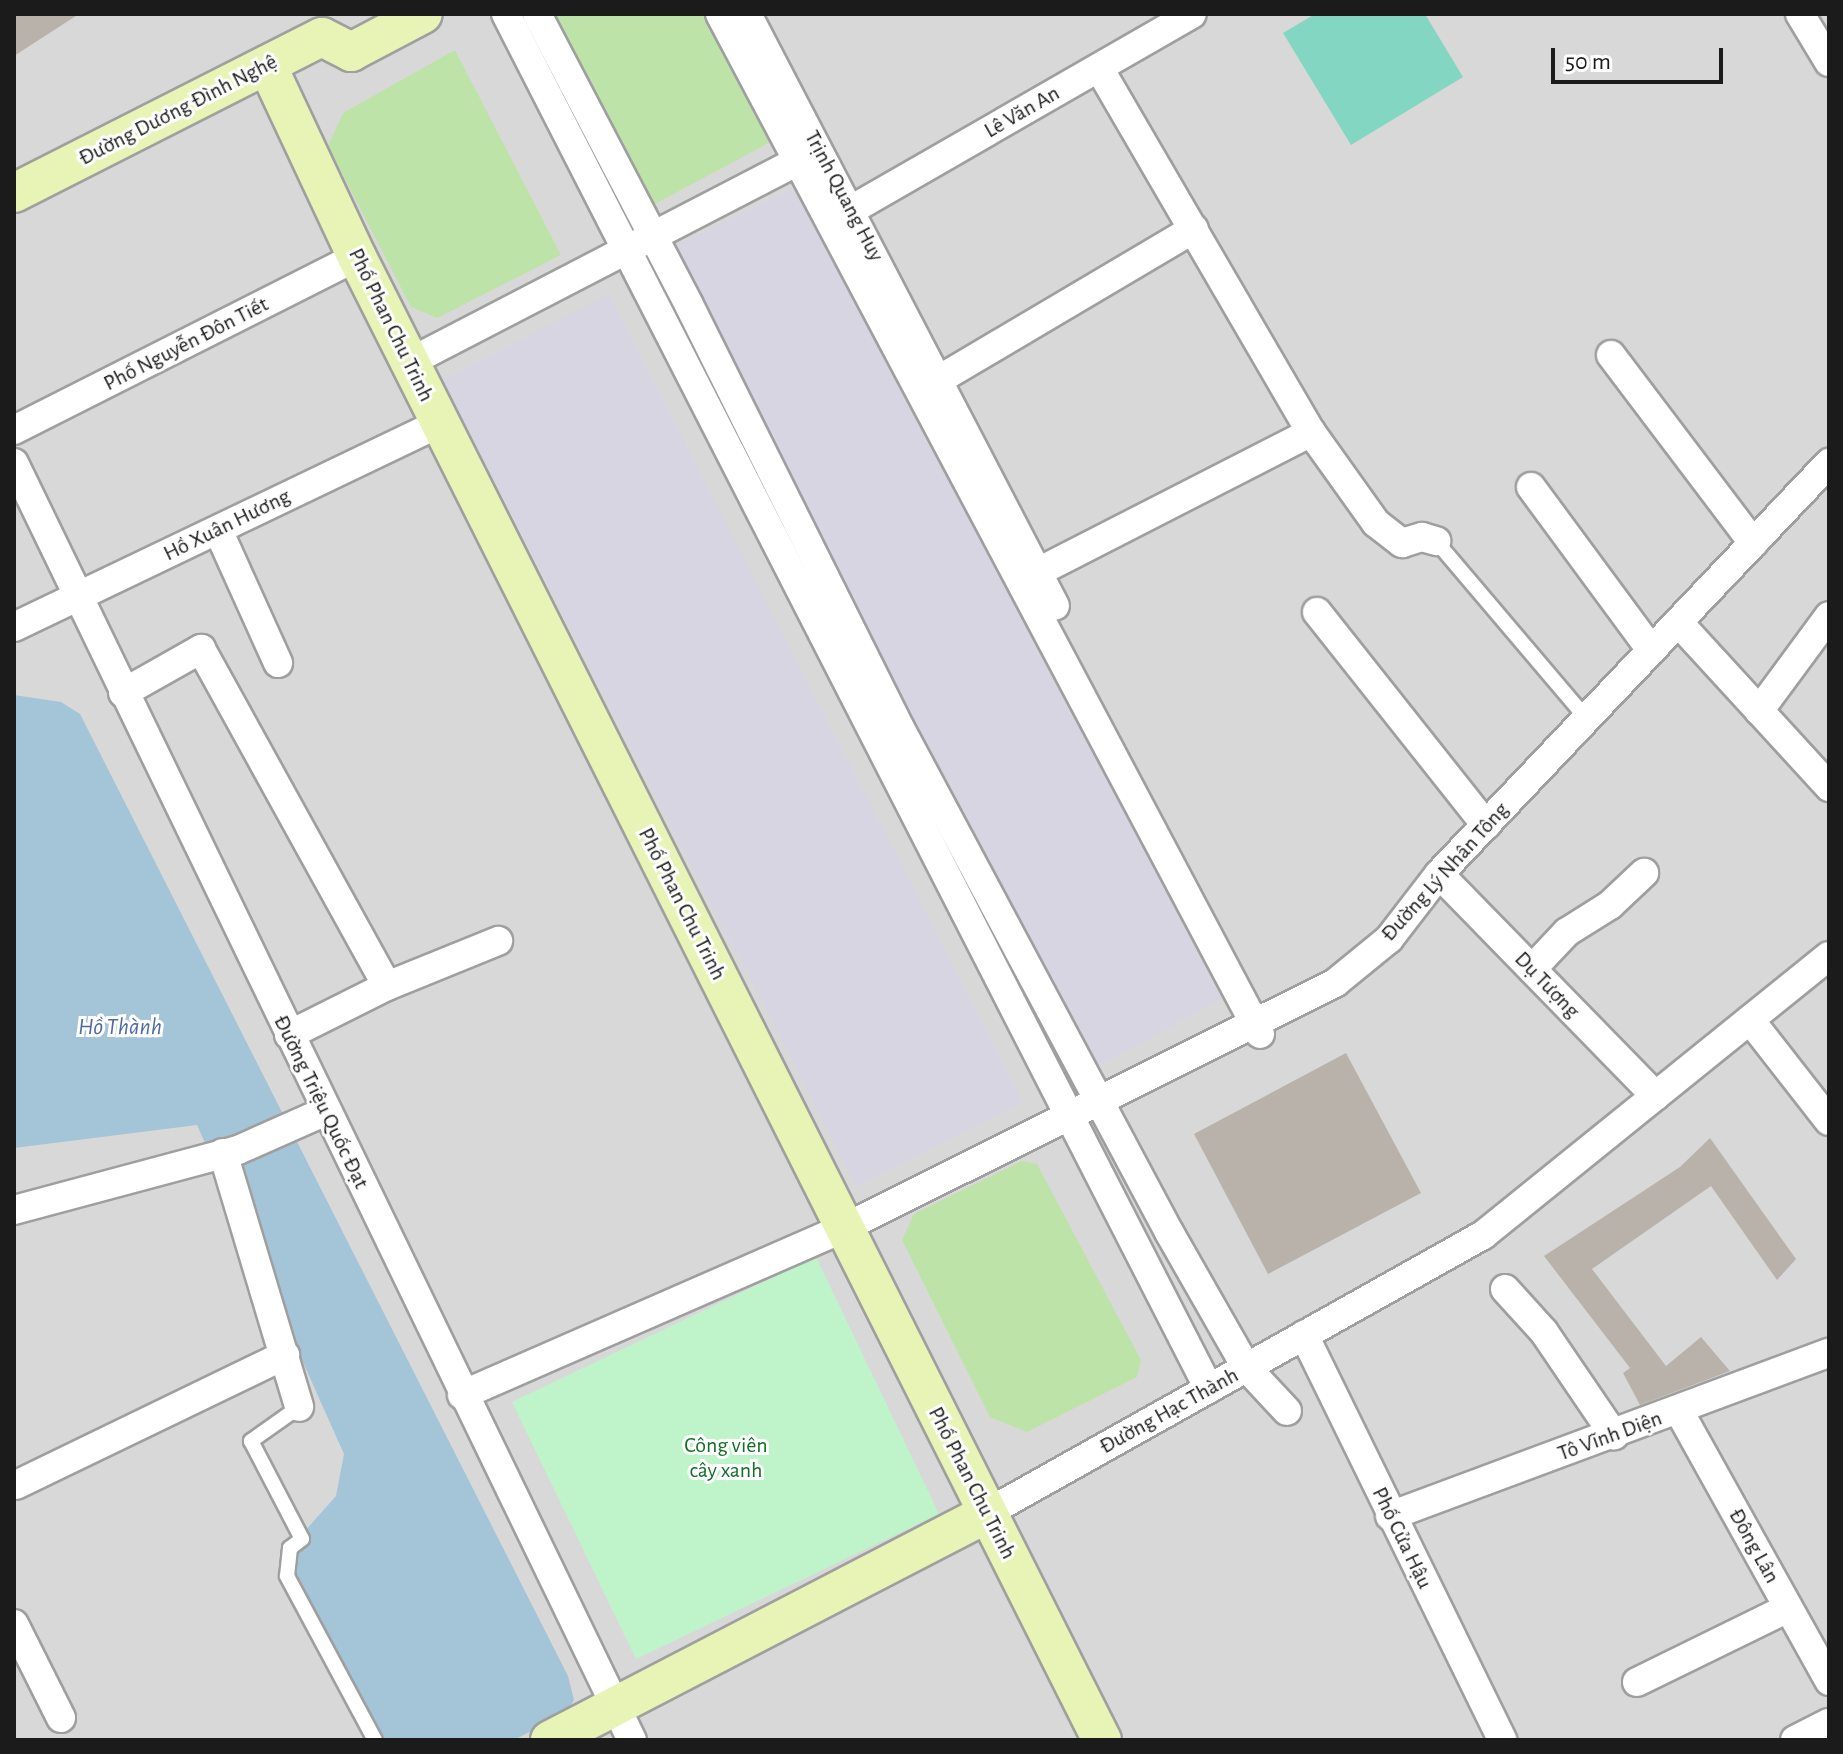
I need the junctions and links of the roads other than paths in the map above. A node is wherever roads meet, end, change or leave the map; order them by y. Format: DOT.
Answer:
graph roads {
  1 [pos="423,14"];
  2 [pos="506,14"];
  3 [pos="537,14"];
  4 [pos="720,14"];
  5 [pos="1192,14"];
  6 [pos="1800,14"];
  7 [pos="750,15"];
  8 [pos="324,26"];
  9 [pos="1829,62"];
  10 [pos="267,65"];
  11 [pos="1099,68"];
  12 [pos="808,155"];
  13 [pos="14,193"];
  14 [pos="851,210"];
  15 [pos="1194,229"];
  16 [pos="653,236"];
  17 [pos="627,250"];
  18 [pos="357,257"];
  19 [pos="1611,355"];
  20 [pos="410,362"];
  21 [pos="940,379"];
  22 [pos="440,423"];
  23 [pos="14,430"];
  24 [pos="1311,432"];
  25 [pos="14,463"];
  26 [pos="1829,463"];
  27 [pos="1531,487"];
  28 [pos="218,530"];
  29 [pos="1436,541"];
  30 [pos="1753,543"];
  31 [pos="1038,572"];
  32 [pos="77,597"];
  33 [pos="1317,612"];
  34 [pos="1829,616"];
  35 [pos="1678,622"];
  36 [pos="14,627"];
  37 [pos="1651,650"];
  38 [pos="278,663"];
  39 [pos="123,693"];
  40 [pos="1759,711"];
  41 [pos="1586,718"];
  42 [pos="1829,787"];
  43 [pos="1486,825"];
  44 [pos="1644,873"];
  45 [pos="1439,874"];
  46 [pos="498,941"];
  47 [pos="1829,956"];
  48 [pos="1532,969"];
  49 [pos="387,986"];
  50 [pos="1750,1020"];
  51 [pos="1260,1026"];
  52 [pos="289,1035"];
  53 [pos="1656,1096"];
  54 [pos="1100,1099"];
  55 [pos="314,1116"];
  56 [pos="1070,1116"];
  57 [pos="1829,1121"];
  58 [pos="230,1152"];
  59 [pos="14,1210"];
  60 [pos="844,1228"];
  61 [pos="1505,1289"];
  62 [pos="1304,1335"];
  63 [pos="1829,1353"];
  64 [pos="285,1355"];
  65 [pos="1246,1367"];
  66 [pos="1209,1389"];
  67 [pos="462,1395"];
  68 [pos="299,1407"];
  69 [pos="1287,1411"];
  70 [pos="1679,1411"];
  71 [pos="1614,1435"];
  72 [pos="16,1485"];
  73 [pos="987,1513"];
  74 [pos="1390,1516"];
  75 [pos="1788,1608"];
  76 [pos="14,1624"];
  77 [pos="1829,1681"];
  78 [pos="1637,1682"];
  79 [pos="612,1705"];
  80 [pos="61,1718"];
  81 [pos="1829,1723"];
  82 [pos="375,1740"];
  83 [pos="550,1740"];
  84 [pos="632,1740"];
  85 [pos="1102,1740"];
  86 [pos="1502,1740"];
  87 [pos="1795,1740"];
  1 -- 8 [label="street"];
  2 -- 17 [label="street"];
  3 -- 16 [label="street"];
  4 -- 12 [label="street"];
  5 -- 11 [label="street, Lê Văn An"];
  6 -- 9 [label="street"];
  7 -- 12 [label="street, Trịnh Quang Huy"];
  8 -- 10 [label="street, Đường Dương Đình Nghệ"];
  10 -- 13 [label="street, Đường Dương Đình Nghệ"];
  10 -- 18 [label="street, Phố Phan Chu Trinh"];
  11 -- 14 [label="street, Lê Văn An"];
  11 -- 15 [label="street"];
  12 -- 14 [label="street, Trịnh Quang Huy"];
  12 -- 16 [label="street"];
  12 -- 51 [label="street"];
  14 -- 21 [label="street, Trịnh Quang Huy"];
  15 -- 21 [label="street"];
  15 -- 24 [label="street"];
  16 -- 17 [label="street"];
  16 -- 54 [label="street"];
  17 -- 20 [label="street"];
  17 -- 56 [label="street"];
  18 -- 20 [label="street, Phố Phan Chu Trinh"];
  18 -- 23 [label="street, Phố Nguyễn Đôn Tiết"];
  19 -- 30 [label="street"];
  20 -- 22 [label="street, Phố Phan Chu Trinh"];
  21 -- 31 [label="street, Trịnh Quang Huy"];
  22 -- 28 [label="street, Hồ Xuân Hương"];
  22 -- 60 [label="street, Phố Phan Chu Trinh"];
  24 -- 29 [label="street"];
  24 -- 31 [label="street"];
  25 -- 32 [label="street, Đường Triệu Quốc Đạt"];
  26 -- 30 [label="street, Đường Lý Nhân Tông"];
  27 -- 37 [label="street"];
  28 -- 32 [label="street, Hồ Xuân Hương"];
  28 -- 38 [label="street"];
  29 -- 41 [label="lane"];
  30 -- 35 [label="street, Đường Lý Nhân Tông"];
  31 -- 51 [label="street, Trịnh Quang Huy"];
  32 -- 36 [label="street, Hồ Xuân Hương"];
  32 -- 39 [label="street, Đường Triệu Quốc Đạt"];
  33 -- 43 [label="street"];
  34 -- 40 [label="street"];
  35 -- 37 [label="street, Đường Lý Nhân Tông"];
  35 -- 40 [label="street"];
  37 -- 41 [label="street, Đường Lý Nhân Tông"];
  39 -- 49 [label="street"];
  39 -- 52 [label="street, Đường Triệu Quốc Đạt"];
  40 -- 42 [label="street"];
  41 -- 43 [label="street, Đường Lý Nhân Tông"];
  43 -- 45 [label="street, Đường Lý Nhân Tông"];
  44 -- 48 [label="street"];
  45 -- 48 [label="street, Dụ Tượng"];
  45 -- 51 [label="street, Đường Lý Nhân Tông"];
  46 -- 49 [label="street"];
  47 -- 50 [label="street, Đường Hạc Thành"];
  48 -- 53 [label="street, Dụ Tượng"];
  49 -- 52 [label="street"];
  50 -- 53 [label="street, Đường Hạc Thành"];
  50 -- 57 [label="street"];
  51 -- 54 [label="street, Đường Lý Nhân Tông"];
  52 -- 55 [label="street, Đường Triệu Quốc Đạt"];
  53 -- 62 [label="street, Đường Hạc Thành"];
  54 -- 56 [label="street, Đường Lý Nhân Tông"];
  54 -- 65 [label="street"];
  55 -- 58 [label="street"];
  55 -- 67 [label="street, Đường Triệu Quốc Đạt"];
  56 -- 60 [label="street, Đường Lý Nhân Tông"];
  56 -- 66 [label="street"];
  58 -- 59 [label="street"];
  58 -- 64 [label="street"];
  60 -- 67 [label="street, Đường Lý Nhân Tông"];
  60 -- 73 [label="street, Phố Phan Chu Trinh"];
  61 -- 71 [label="street"];
  62 -- 65 [label="street, Đường Hạc Thành"];
  62 -- 74 [label="street, Phố Cửa Hậu"];
  63 -- 70 [label="street, Tô Vĩnh Diện"];
  64 -- 68 [label="street"];
  64 -- 72 [label="street"];
  65 -- 66 [label="street, Đường Hạc Thành"];
  65 -- 69 [label="street"];
  66 -- 73 [label="street, Đường Hạc Thành"];
  67 -- 79 [label="street, Đường Triệu Quốc Đạt"];
  68 -- 82 [label="lane"];
  70 -- 71 [label="street, Tô Vĩnh Diện"];
  70 -- 75 [label="street, Đông Lân"];
  71 -- 74 [label="street, Tô Vĩnh Diện"];
  73 -- 79 [label="street, Đường Hạc Thành"];
  73 -- 85 [label="street, Phố Phan Chu Trinh"];
  74 -- 86 [label="street, Phố Cửa Hậu"];
  75 -- 77 [label="street, Đông Lân"];
  75 -- 78 [label="street"];
  76 -- 80 [label="street"];
  79 -- 83 [label="street, Đường Hạc Thành"];
  79 -- 84 [label="street, Đường Triệu Quốc Đạt"];
  81 -- 87 [label="street"];
}
